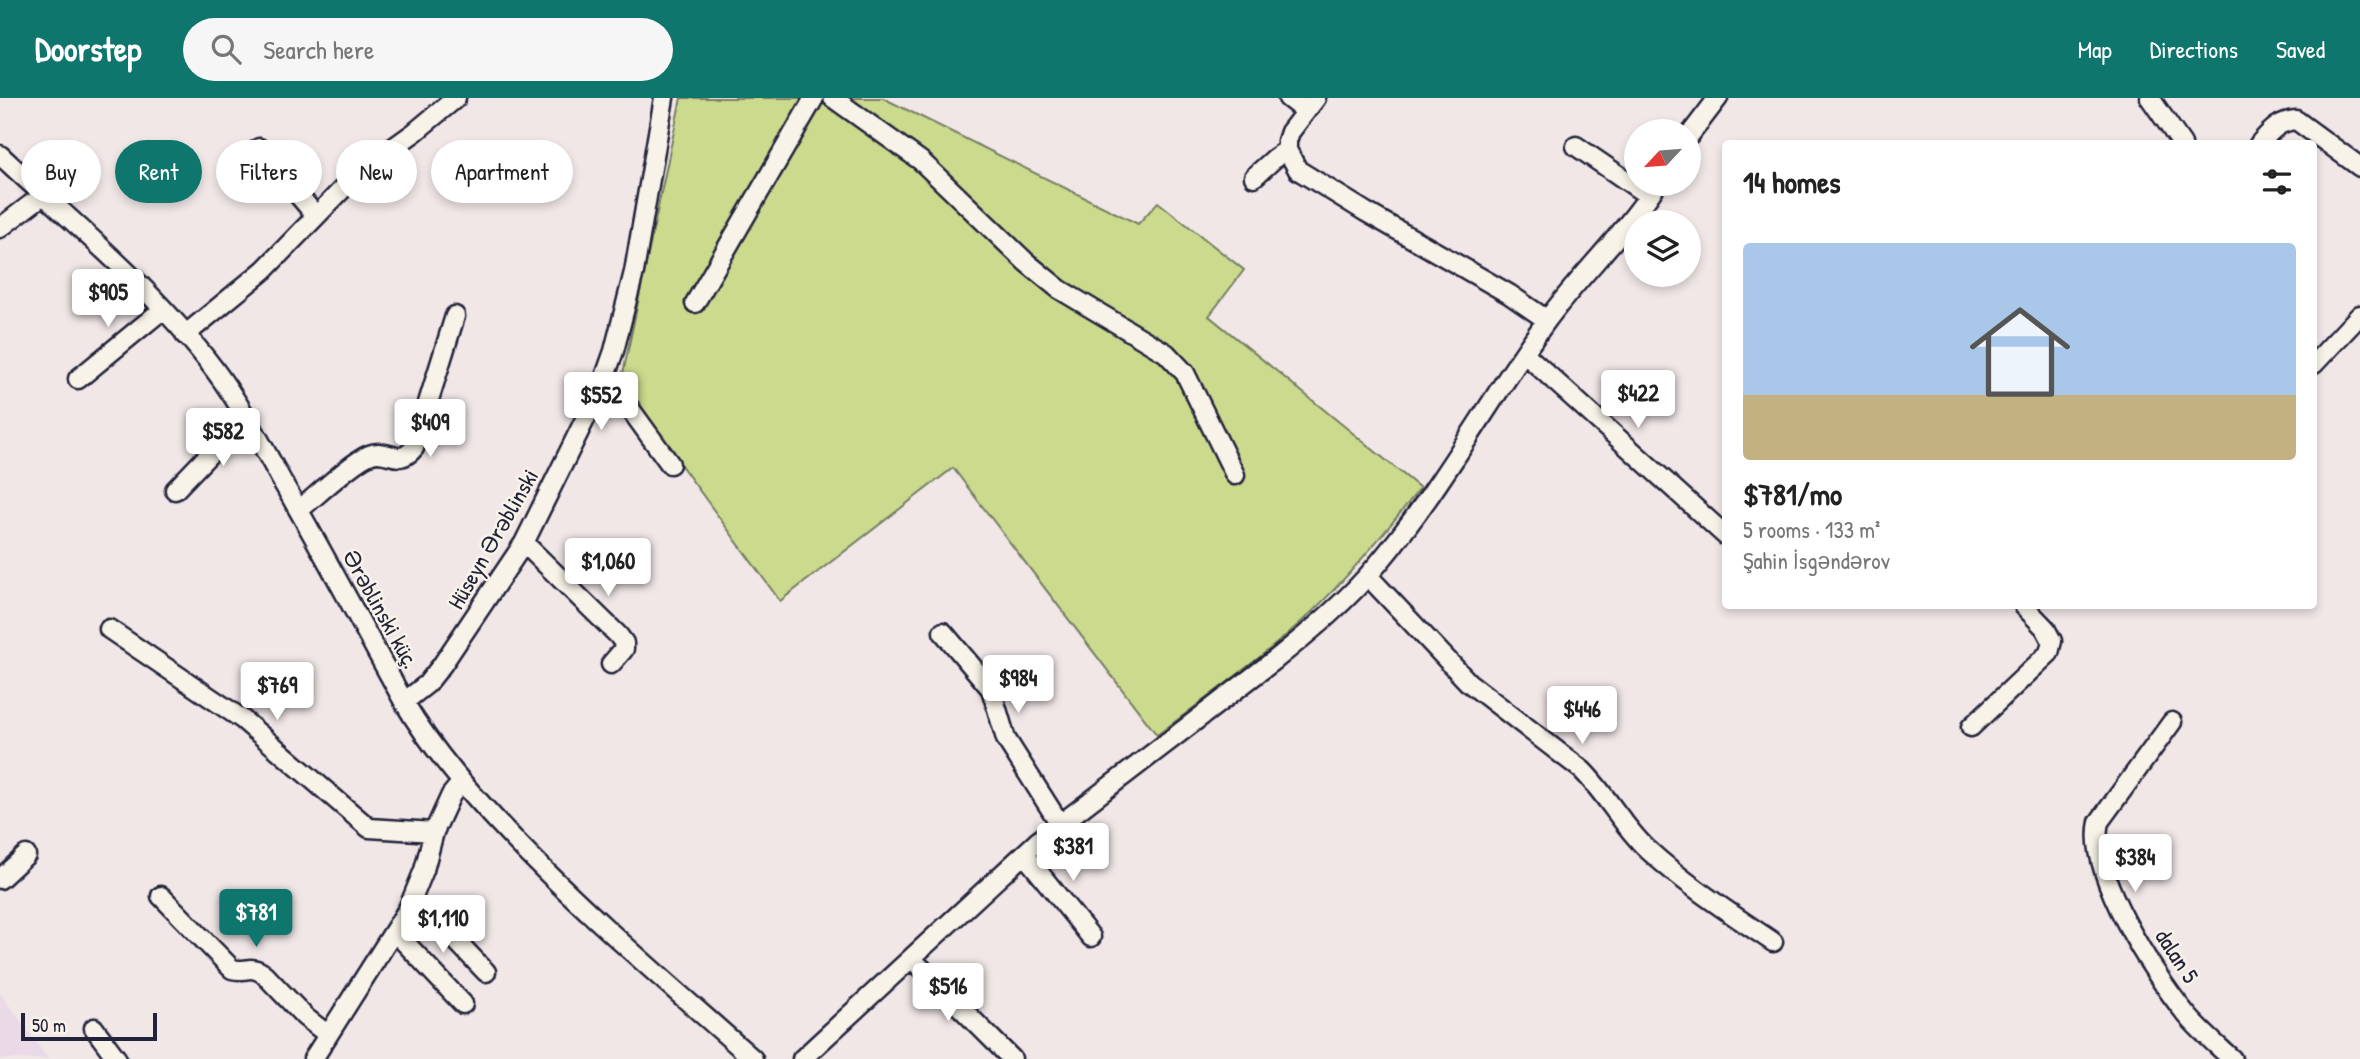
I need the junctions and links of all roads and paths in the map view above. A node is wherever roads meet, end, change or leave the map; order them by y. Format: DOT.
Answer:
graph roads {
  1 [pos="456,98"];
  2 [pos="664,98"];
  3 [pos="814,98"];
  4 [pos="833,98"];
  5 [pos="1288,98"];
  6 [pos="1718,98"];
  7 [pos="2150,98"];
  8 [pos="1310,105"];
  9 [pos="1701,120"];
  10 [pos="2179,140"];
  11 [pos="2263,140"];
  12 [pos="1576,146"];
  13 [pos="1287,150"];
  14 [pos="0,155"];
  15 [pos="2360,167"];
  16 [pos="1624,173"];
  17 [pos="21,175"];
  18 [pos="1254,177"];
  19 [pos="1648,196"];
  20 [pos="33,203"];
  21 [pos="52,203"];
  22 [pos="305,203"];
  23 [pos="316,216"];
  24 [pos="0,228"];
  25 [pos="695,303"];
  26 [pos="162,310"];
  27 [pos="2360,315"];
  28 [pos="455,316"];
  29 [pos="1547,320"];
  30 [pos="185,335"];
  31 [pos="1525,354"];
  32 [pos="2317,361"];
  33 [pos="78,379"];
  34 [pos="602,385"];
  35 [pos="248,420"];
  36 [pos="670,464"];
  37 [pos="1235,475"];
  38 [pos="175,491"];
  39 [pos="299,510"];
  40 [pos="1722,532"];
  41 [pos="524,543"];
  42 [pos="1368,576"];
  43 [pos="2027,609"];
  44 [pos="109,629"];
  45 [pos="943,632"];
  46 [pos="611,664"];
  47 [pos="404,702"];
  48 [pos="2172,722"];
  49 [pos="1971,727"];
  50 [pos="461,783"];
  51 [pos="1060,824"];
  52 [pos="434,832"];
  53 [pos="1024,854"];
  54 [pos="26,855"];
  55 [pos="0,879"];
  56 [pos="161,896"];
  57 [pos="408,909"];
  58 [pos="394,932"];
  59 [pos="1091,937"];
  60 [pos="1773,942"];
  61 [pos="912,959"];
  62 [pos="486,972"];
  63 [pos="463,1004"];
  64 [pos="94,1028"];
  65 [pos="327,1034"];
  66 [pos="2223,1056"];
  67 [pos="117,1059"];
  68 [pos="313,1059"];
  69 [pos="753,1059"];
  70 [pos="802,1059"];
  71 [pos="1012,1059"];
  1 -- 23 [label="street"];
  2 -- 34 [label="street, Hüseyn Ərəblinski"];
  3 -- 25 [label="street"];
  4 -- 37 [label="street"];
  5 -- 8 [label="street"];
  6 -- 9 [label="street"];
  7 -- 10 [label="street"];
  8 -- 13 [label="street"];
  11 -- 15 [label="street"];
  12 -- 16 [label="street"];
  13 -- 18 [label="street"];
  13 -- 29 [label="street"];
  14 -- 17 [label="street, Ərəblinski küç."];
  19 -- 29 [label="street"];
  20 -- 24 [label="street"];
  21 -- 26 [label="street, Ərəblinski küç."];
  22 -- 23 [label="street"];
  23 -- 30 [label="street"];
  26 -- 30 [label="street, Ərəblinski küç."];
  26 -- 33 [label="street"];
  27 -- 32 [label="street"];
  28 -- 39 [label="street"];
  29 -- 31 [label="street"];
  30 -- 35 [label="street, Ərəblinski küç."];
  31 -- 40 [label="street"];
  31 -- 42 [label="street"];
  34 -- 36 [label="street"];
  34 -- 41 [label="street, Hüseyn Ərəblinski"];
  35 -- 38 [label="street"];
  35 -- 39 [label="street, Ərəblinski küç."];
  39 -- 47 [label="street, Ərəblinski küç."];
  41 -- 46 [label="street"];
  41 -- 47 [label="street, Hüseyn Ərəblinski"];
  42 -- 51 [label="street"];
  42 -- 60 [label="street"];
  43 -- 49 [label="street"];
  44 -- 52 [label="street"];
  45 -- 51 [label="street"];
  47 -- 50 [label="street, Ərəblinski küç."];
  48 -- 66 [label="street, dalan 5"];
  50 -- 52 [label="street"];
  50 -- 69 [label="street, Ərəblinski küç."];
  51 -- 53 [label="street"];
  52 -- 57 [label="street"];
  53 -- 59 [label="street"];
  53 -- 61 [label="street"];
  54 -- 55 [label="street"];
  56 -- 65 [label="street"];
  57 -- 58 [label="street"];
  57 -- 62 [label="street"];
  58 -- 63 [label="street"];
  58 -- 65 [label="street"];
  61 -- 70 [label="street"];
  61 -- 71 [label="street"];
  64 -- 67 [label="street"];
  65 -- 68 [label="street"];
}
